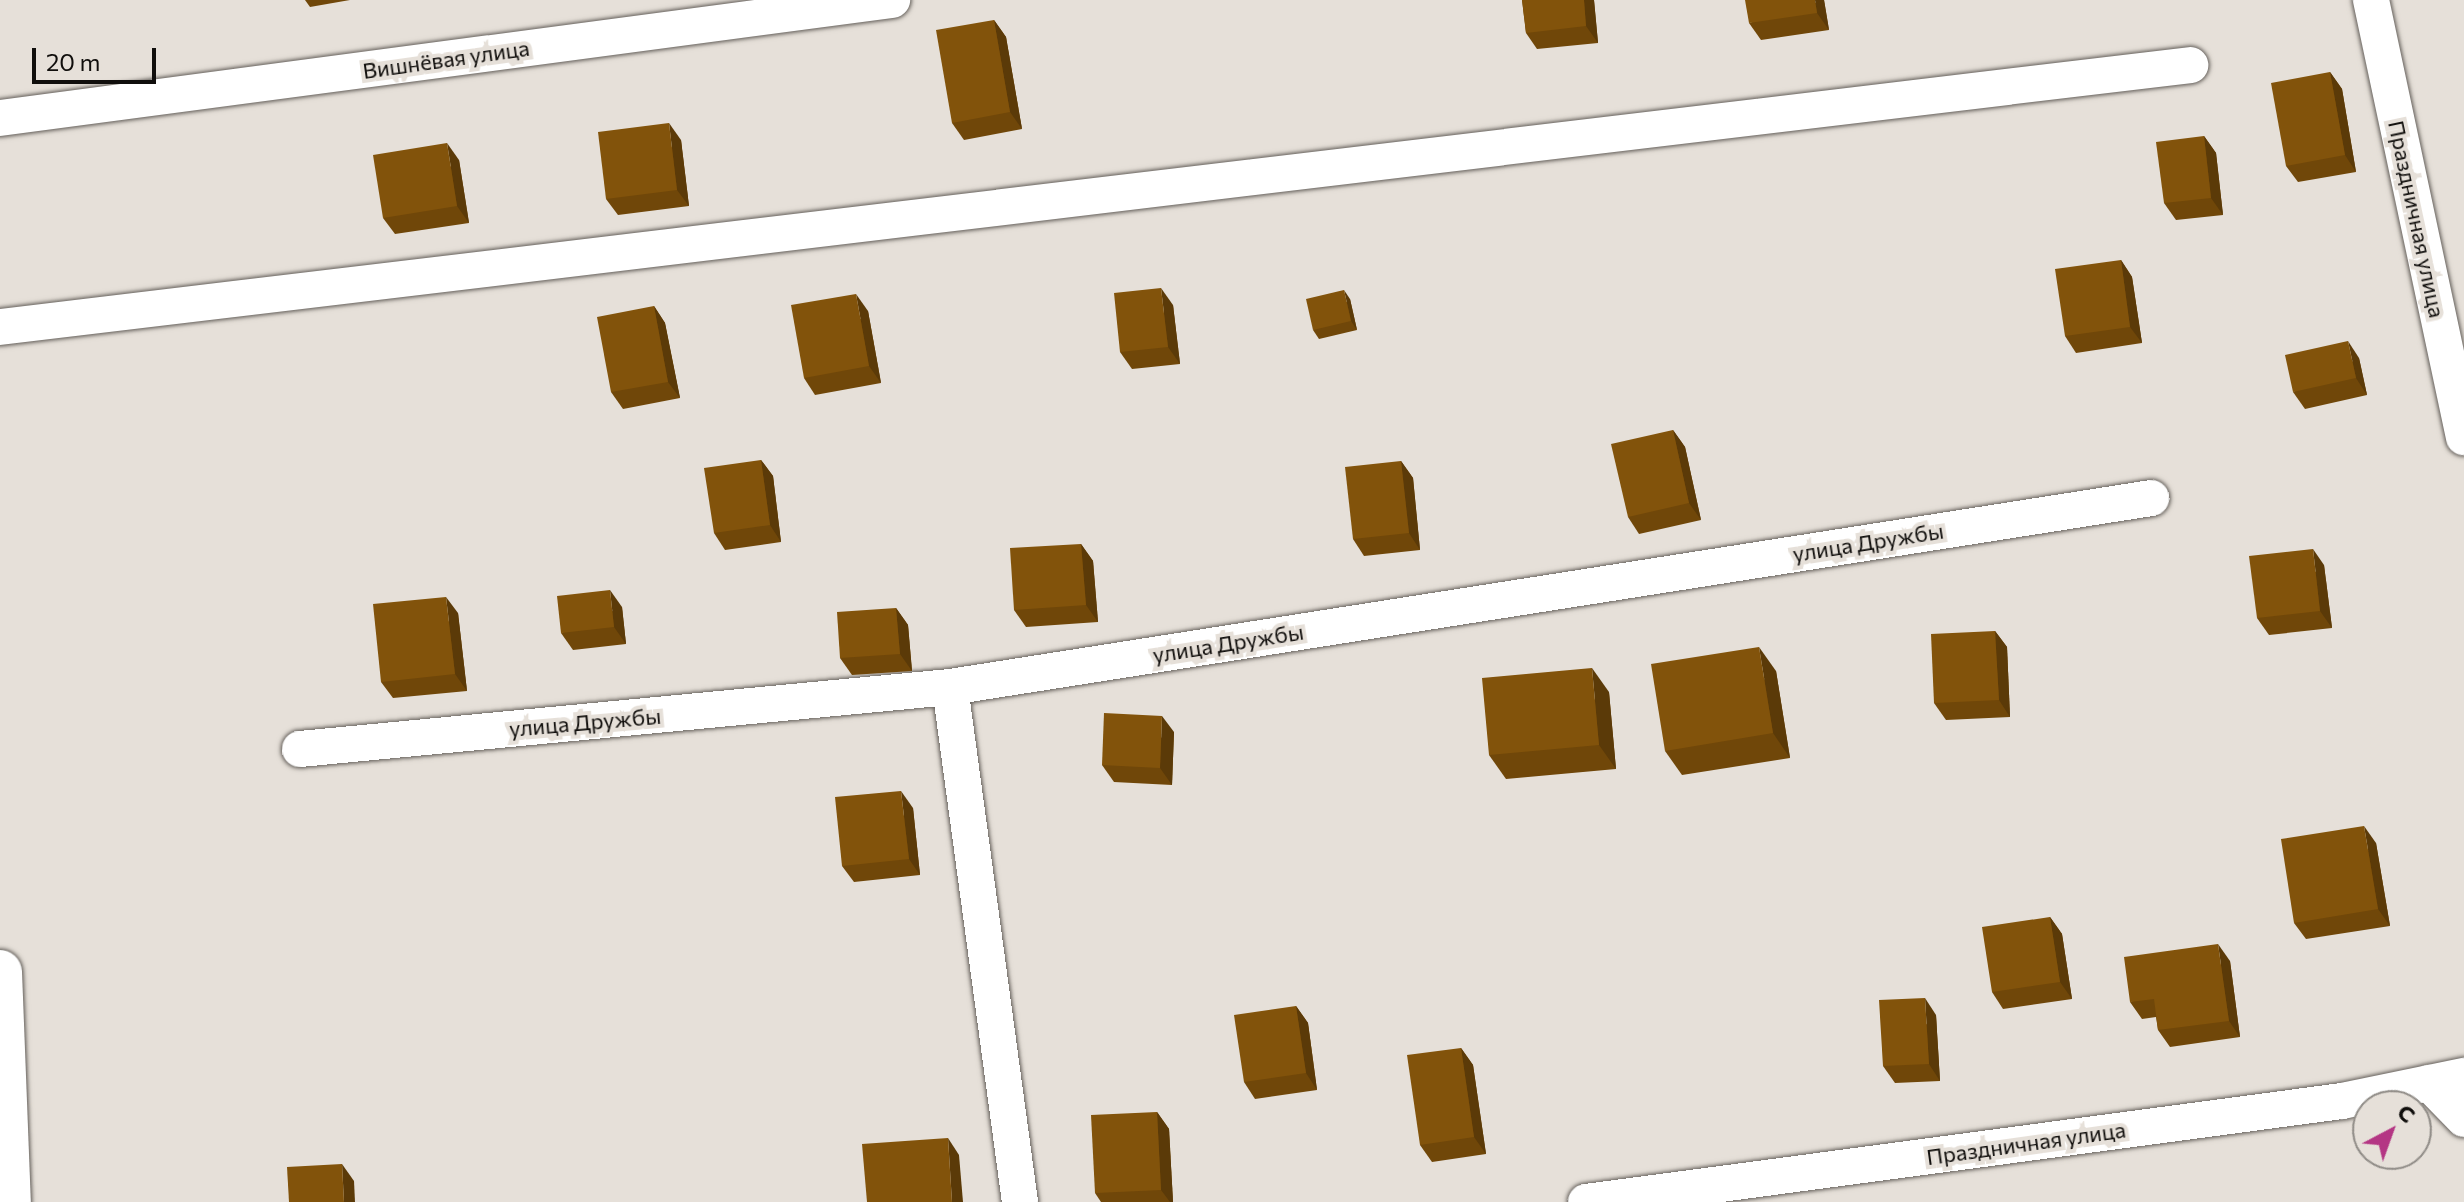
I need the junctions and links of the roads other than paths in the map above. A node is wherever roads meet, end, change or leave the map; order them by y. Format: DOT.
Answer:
graph roads {
  1 [pos="892,0"];
  2 [pos="2371,0"];
  3 [pos="2190,65"];
  4 [pos="0,118"];
  5 [pos="0,327"];
  6 [pos="2464,437"];
  7 [pos="2151,498"];
  8 [pos="950,687"];
  9 [pos="300,749"];
  10 [pos="0,972"];
  11 [pos="2464,1076"];
  12 [pos="2429,1083"];
  13 [pos="2464,1119"];
  14 [pos="9,1202"];
  15 [pos="1020,1202"];
  16 [pos="1586,1202"];
  1 -- 4 [label="street, Вишнёвая улица"];
  2 -- 6 [label="street, Праздничная улица"];
  3 -- 5 [label="street"];
  7 -- 8 [label="street, улица Дружбы"];
  8 -- 9 [label="street, улица Дружбы"];
  8 -- 15 [label="street"];
  10 -- 14 [label="street"];
  11 -- 12 [label="street, Праздничная улица"];
  12 -- 13 [label="street"];
  12 -- 16 [label="street, Праздничная улица"];
}
